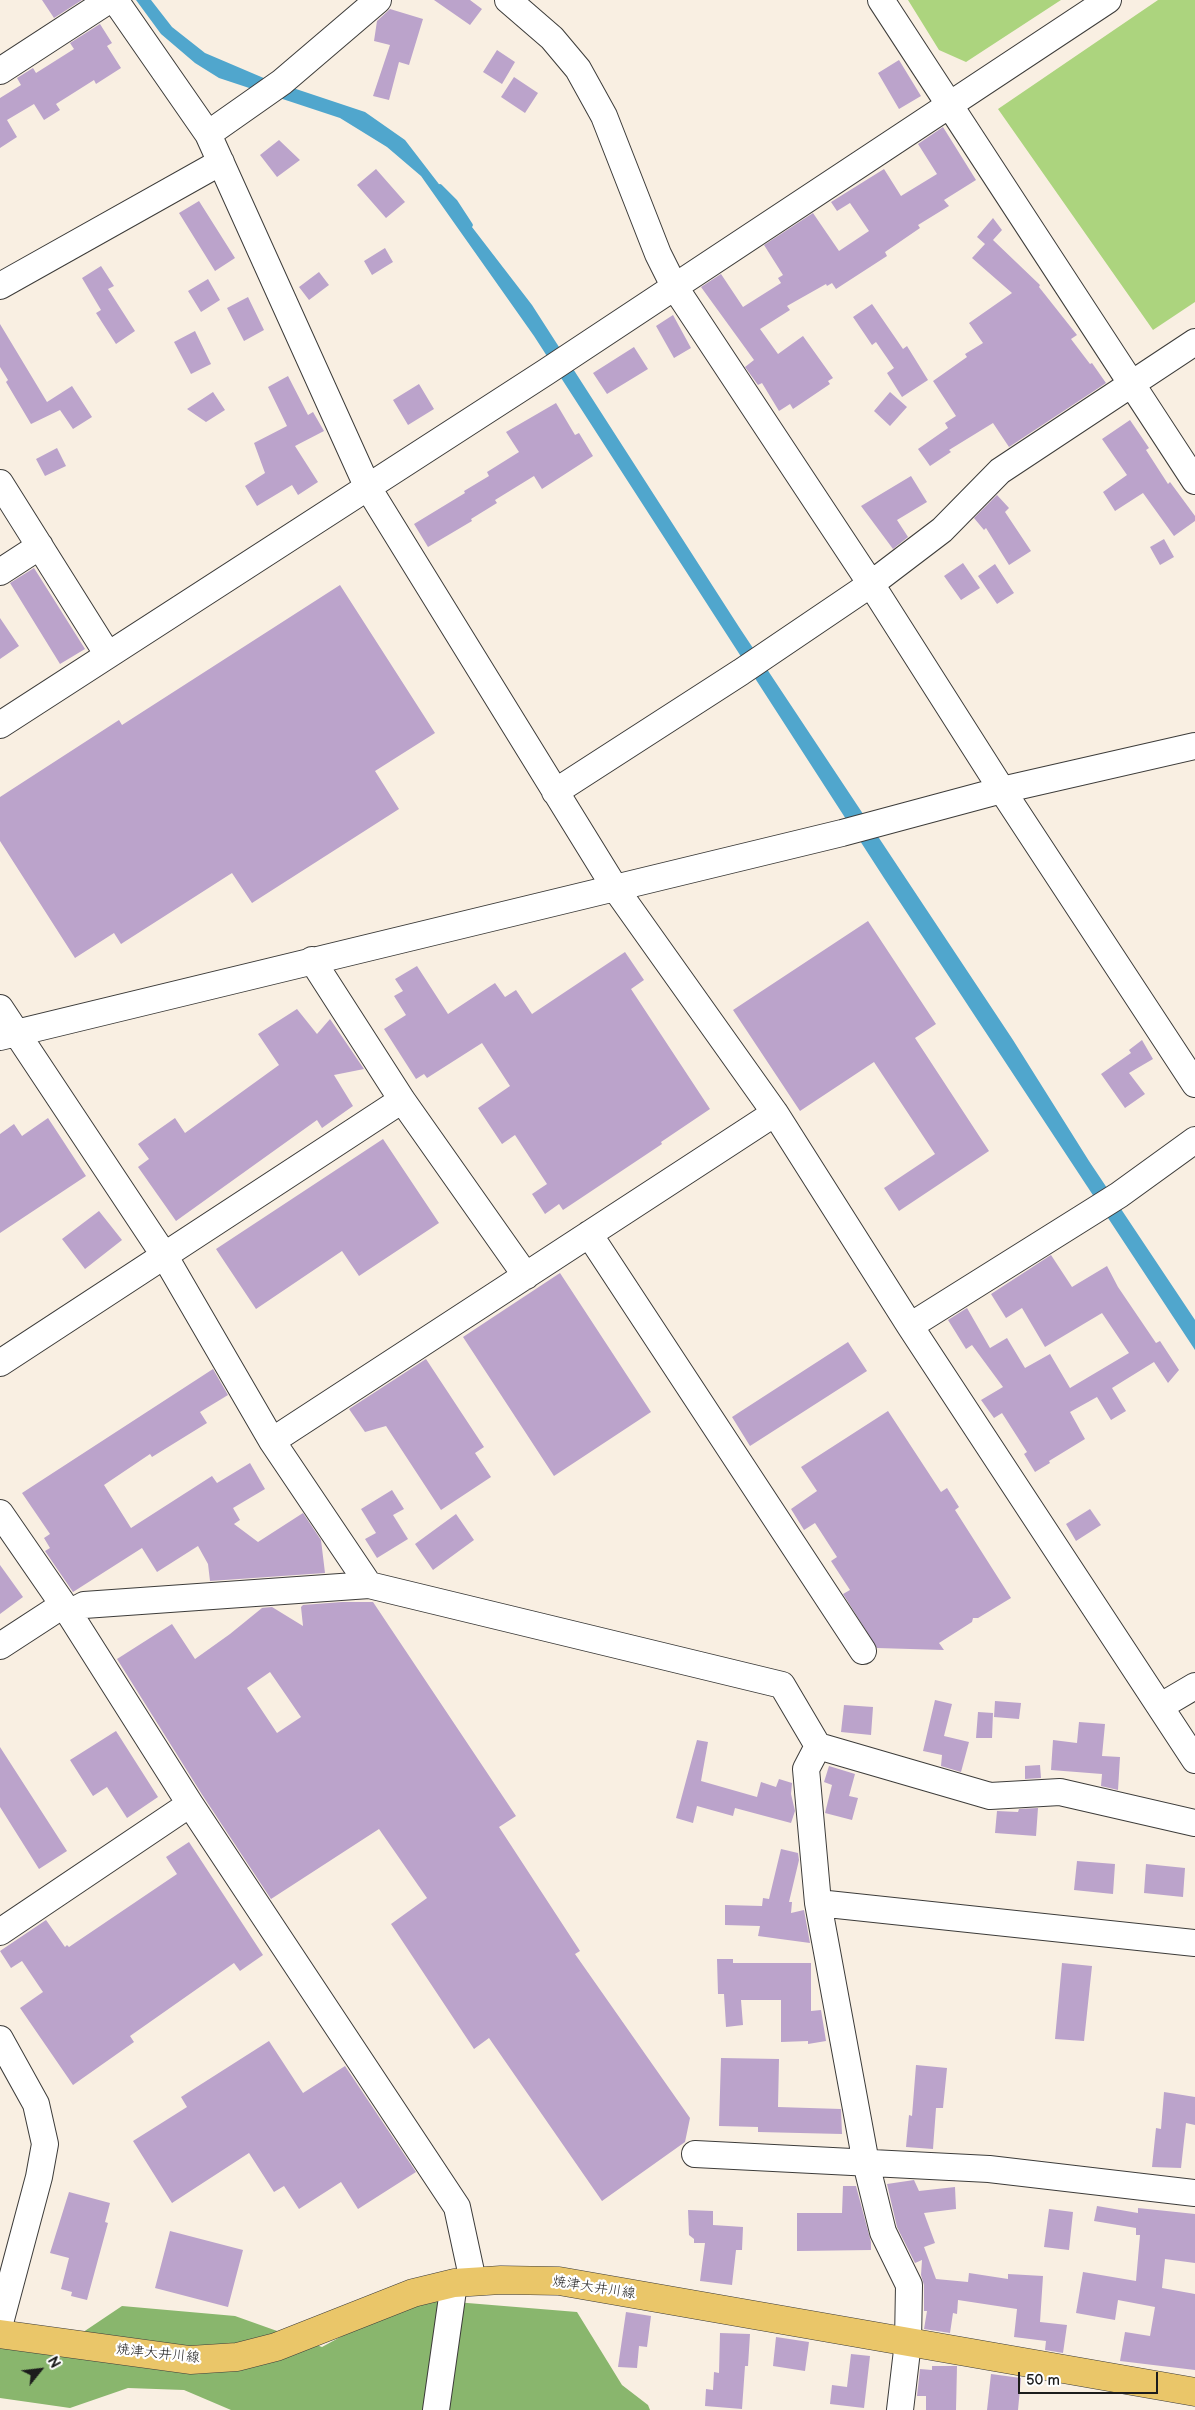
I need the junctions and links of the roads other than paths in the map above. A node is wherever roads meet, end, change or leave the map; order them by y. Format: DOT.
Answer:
graph roads {
  1 [pos="109,0"];
  2 [pos="115,0"];
  3 [pos="378,0"];
  4 [pos="508,0"];
  5 [pos="881,0"];
  6 [pos="1108,0"];
  7 [pos="0,71"];
  8 [pos="951,105"];
  9 [pos="208,134"];
  10 [pos="221,162"];
  11 [pos="0,286"];
  12 [pos="674,286"];
  13 [pos="1195,342"];
  14 [pos="1130,384"];
  15 [pos="1195,481"];
  16 [pos="0,483"];
  17 [pos="367,486"];
  18 [pos="40,546"];
  19 [pos="0,572"];
  20 [pos="871,584"];
  21 [pos="108,655"];
  22 [pos="0,725"];
  23 [pos="1195,746"];
  24 [pos="1002,790"];
  25 [pos="555,792"];
  26 [pos="615,888"];
  27 [pos="312,960"];
  28 [pos="0,1008"];
  29 [pos="8,1034"];
  30 [pos="1195,1084"];
  31 [pos="402,1100"];
  32 [pos="775,1114"];
  33 [pos="1195,1140"];
  34 [pos="589,1234"];
  35 [pos="164,1255"];
  36 [pos="526,1276"];
  37 [pos="910,1326"];
  38 [pos="0,1363"];
  39 [pos="272,1441"];
  40 [pos="0,1513"];
  41 [pos="369,1585"];
  42 [pos="66,1609"];
  43 [pos="0,1646"];
  44 [pos="863,1651"];
  45 [pos="1195,1686"];
  46 [pos="1161,1706"];
  47 [pos="818,1746"];
  48 [pos="1195,1760"];
  49 [pos="190,1804"];
  50 [pos="1195,1823"];
  51 [pos="818,1903"];
  52 [pos="0,1932"];
  53 [pos="1195,1943"];
  54 [pos="0,2039"];
  55 [pos="695,2154"];
  56 [pos="866,2163"];
  57 [pos="1195,2193"];
  58 [pos="463,2282"];
  59 [pos="0,2323"];
  60 [pos="0,2334"];
  61 [pos="908,2342"];
  62 [pos="1195,2392"];
  63 [pos="436,2410"];
  64 [pos="900,2410"];
  1 -- 7 [label="street"];
  2 -- 9 [label="street"];
  3 -- 9 [label="street"];
  4 -- 12 [label="street"];
  5 -- 8 [label="street"];
  6 -- 8 [label="street"];
  8 -- 12 [label="street"];
  8 -- 14 [label="street"];
  9 -- 10 [label="street"];
  10 -- 11 [label="street"];
  10 -- 17 [label="street"];
  12 -- 17 [label="street"];
  12 -- 20 [label="street"];
  13 -- 14 [label="street"];
  14 -- 15 [label="street"];
  14 -- 20 [label="street"];
  16 -- 18 [label="street"];
  17 -- 21 [label="street"];
  17 -- 25 [label="street"];
  18 -- 19 [label="street"];
  18 -- 21 [label="street"];
  20 -- 24 [label="street"];
  20 -- 25 [label="street"];
  21 -- 22 [label="street"];
  23 -- 24 [label="street"];
  24 -- 26 [label="street"];
  24 -- 30 [label="street"];
  25 -- 26 [label="street"];
  26 -- 27 [label="street"];
  26 -- 32 [label="street"];
  27 -- 29 [label="street"];
  27 -- 31 [label="street"];
  28 -- 29 [label="street"];
  29 -- 35 [label="street"];
  31 -- 35 [label="street"];
  31 -- 36 [label="street"];
  32 -- 34 [label="street"];
  32 -- 37 [label="street"];
  33 -- 37 [label="street"];
  34 -- 36 [label="street"];
  34 -- 44 [label="street"];
  35 -- 38 [label="street"];
  35 -- 39 [label="street"];
  36 -- 39 [label="street"];
  37 -- 46 [label="street"];
  39 -- 41 [label="street"];
  40 -- 42 [label="street"];
  41 -- 42 [label="street"];
  41 -- 47 [label="street"];
  42 -- 43 [label="street"];
  42 -- 49 [label="street"];
  45 -- 46 [label="street"];
  46 -- 48 [label="street"];
  47 -- 50 [label="street"];
  47 -- 51 [label="street"];
  49 -- 52 [label="street"];
  49 -- 58 [label="street"];
  51 -- 53 [label="street"];
  51 -- 56 [label="street"];
  54 -- 59 [label="street"];
  55 -- 56 [label="street"];
  56 -- 57 [label="street"];
  56 -- 61 [label="street"];
  58 -- 60 [label="main road, 焼津大井川線"];
  58 -- 61 [label="main road, 焼津大井川線"];
  58 -- 63 [label="street"];
  61 -- 62 [label="main road, 焼津大井川線"];
  61 -- 64 [label="street"];
}
